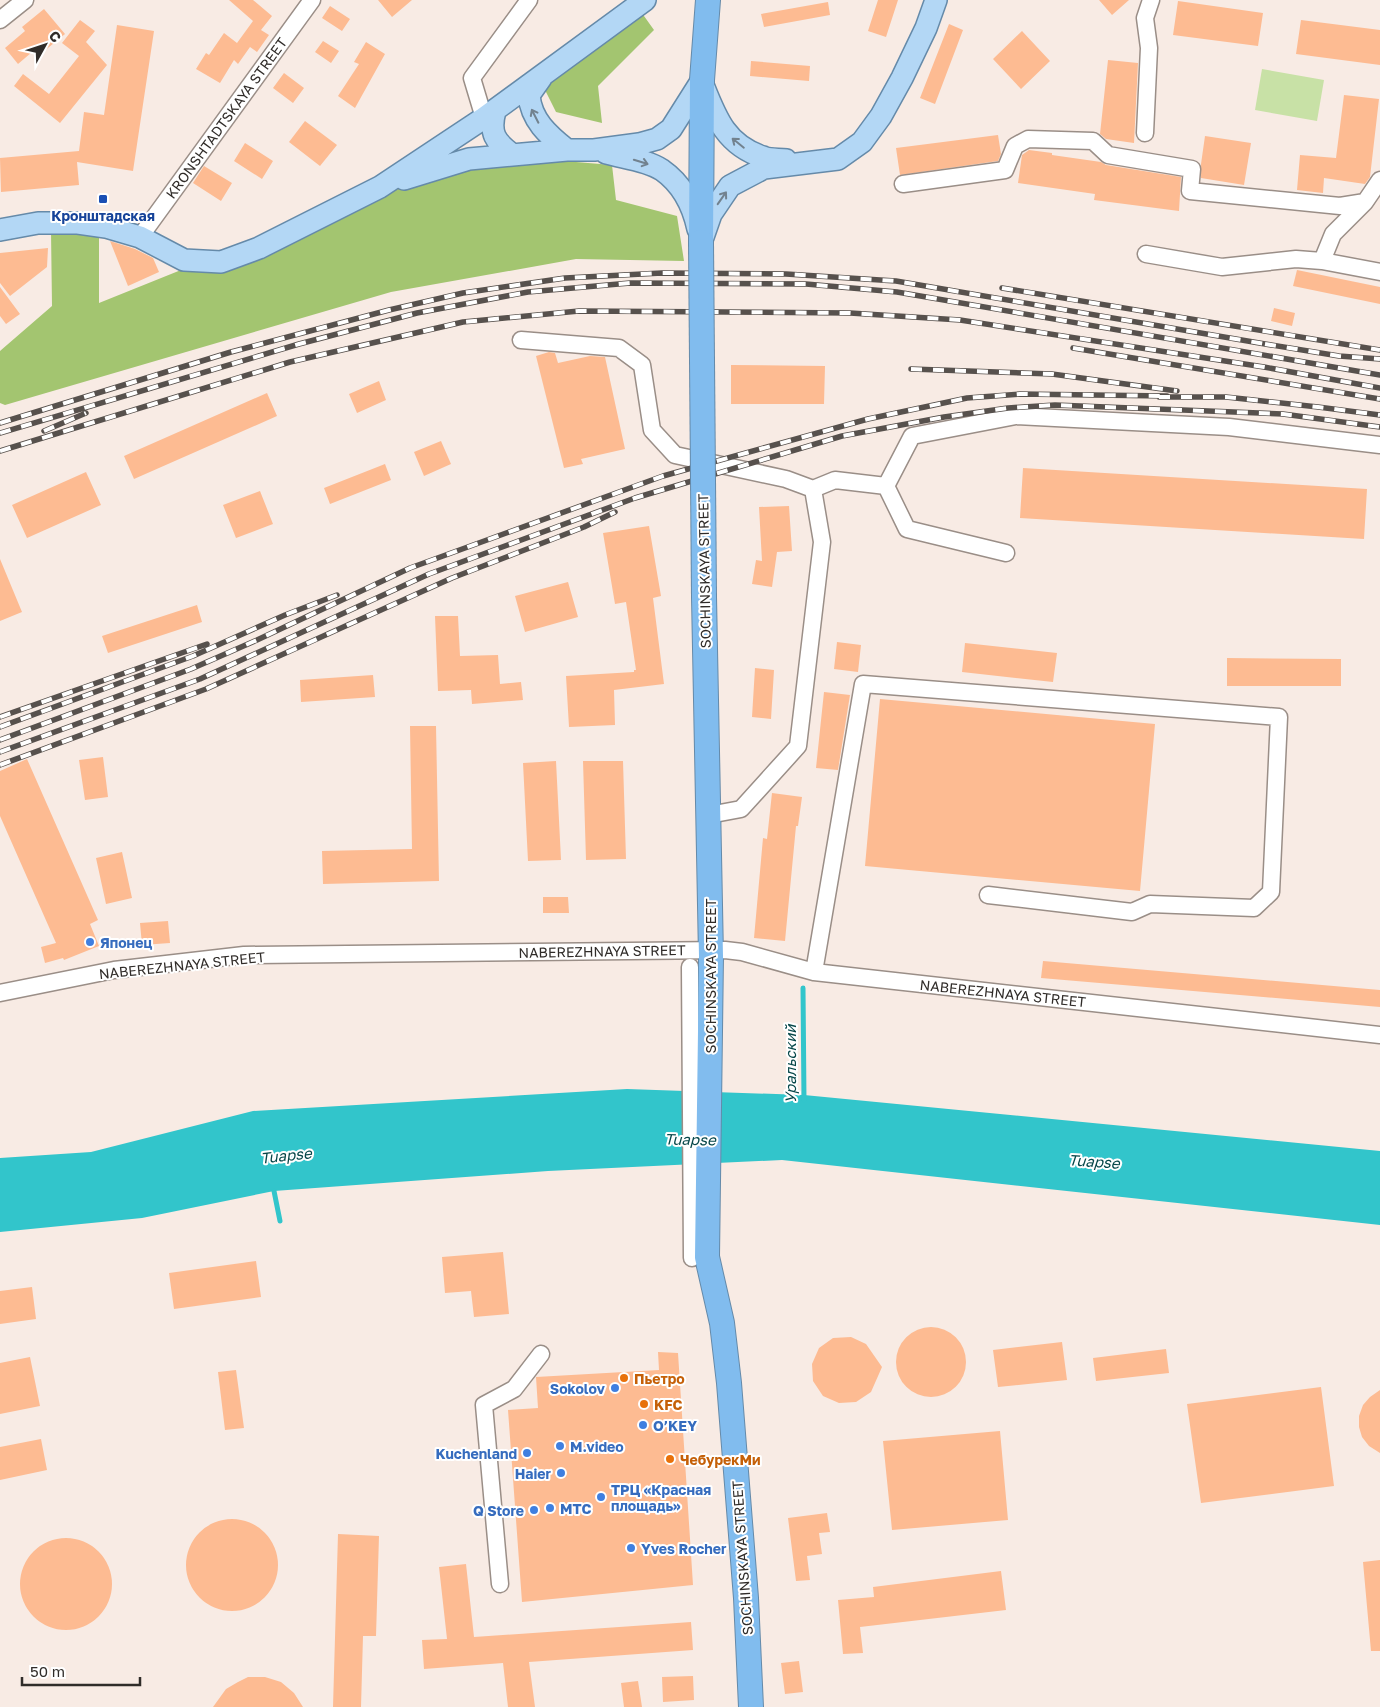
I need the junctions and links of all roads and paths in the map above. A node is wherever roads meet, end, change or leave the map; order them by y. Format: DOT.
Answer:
graph roads {
  1 [pos="25,0"];
  2 [pos="312,0"];
  3 [pos="529,0"];
  4 [pos="645,0"];
  5 [pos="708,0"];
  6 [pos="1151,0"];
  7 [pos="936,2"];
  8 [pos="0,20"];
  9 [pos="544,75"];
  10 [pos="702,80"];
  11 [pos="490,114"];
  12 [pos="1145,133"];
  13 [pos="567,150"];
  14 [pos="594,150"];
  15 [pos="513,155"];
  16 [pos="817,162"];
  17 [pos="1380,180"];
  18 [pos="902,184"];
  19 [pos="380,187"];
  20 [pos="1365,202"];
  21 [pos="0,230"];
  22 [pos="140,236"];
  23 [pos="701,242"];
  24 [pos="1146,254"];
  25 [pos="1322,261"];
  26 [pos="1380,272"];
  27 [pos="521,340"];
  28 [pos="1380,445"];
  29 [pos="886,486"];
  30 [pos="813,490"];
  31 [pos="1006,553"];
  32 [pos="709,815"];
  33 [pos="988,894"];
  34 [pos="711,953"];
  35 [pos="690,967"];
  36 [pos="814,972"];
  37 [pos="0,993"];
  38 [pos="1380,1035"];
  39 [pos="699,1258"];
  40 [pos="542,1354"];
  41 [pos="500,1584"];
  42 [pos="752,1707"];
  1 -- 8 [label="street"];
  2 -- 22 [label="street, KRONSHTADTSKAYA STREET"];
  3 -- 11 [label="street"];
  4 -- 9 [label="main road"];
  5 -- 10 [label="highway, SOCHINSKAYA STREET"];
  6 -- 12 [label="street"];
  7 -- 16 [label="main road"];
  9 -- 11 [label="main road"];
  13 -- 9 [label="main road, one-way"];
  10 -- 14 [label="main road"];
  16 -- 10 [label="main road, one-way"];
  10 -- 23 [label="highway, SOCHINSKAYA STREET"];
  11 -- 15 [label="main road"];
  11 -- 19 [label="main road"];
  13 -- 14 [label="main road"];
  13 -- 15 [label="main road"];
  14 -- 23 [label="main road, one-way"];
  15 -- 19 [label="main road"];
  23 -- 16 [label="main road, one-way"];
  17 -- 20 [label="street"];
  18 -- 20 [label="street"];
  19 -- 22 [label="main road"];
  20 -- 25 [label="street"];
  21 -- 22 [label="main road"];
  23 -- 32 [label="highway, SOCHINSKAYA STREET, bridge"];
  24 -- 25 [label="street"];
  25 -- 26 [label="street"];
  27 -- 30 [label="street"];
  28 -- 29 [label="street"];
  29 -- 30 [label="street"];
  29 -- 31 [label="street"];
  30 -- 32 [label="street"];
  32 -- 34 [label="highway, SOCHINSKAYA STREET"];
  33 -- 36 [label="street"];
  34 -- 36 [label="street, NABEREZHNAYA STREET"];
  34 -- 37 [label="street, NABEREZHNAYA STREET"];
  34 -- 39 [label="highway, SOCHINSKAYA STREET"];
  35 -- 39 [label="street"];
  36 -- 38 [label="street, NABEREZHNAYA STREET"];
  39 -- 42 [label="highway, SOCHINSKAYA STREET"];
  40 -- 41 [label="street"];
}
